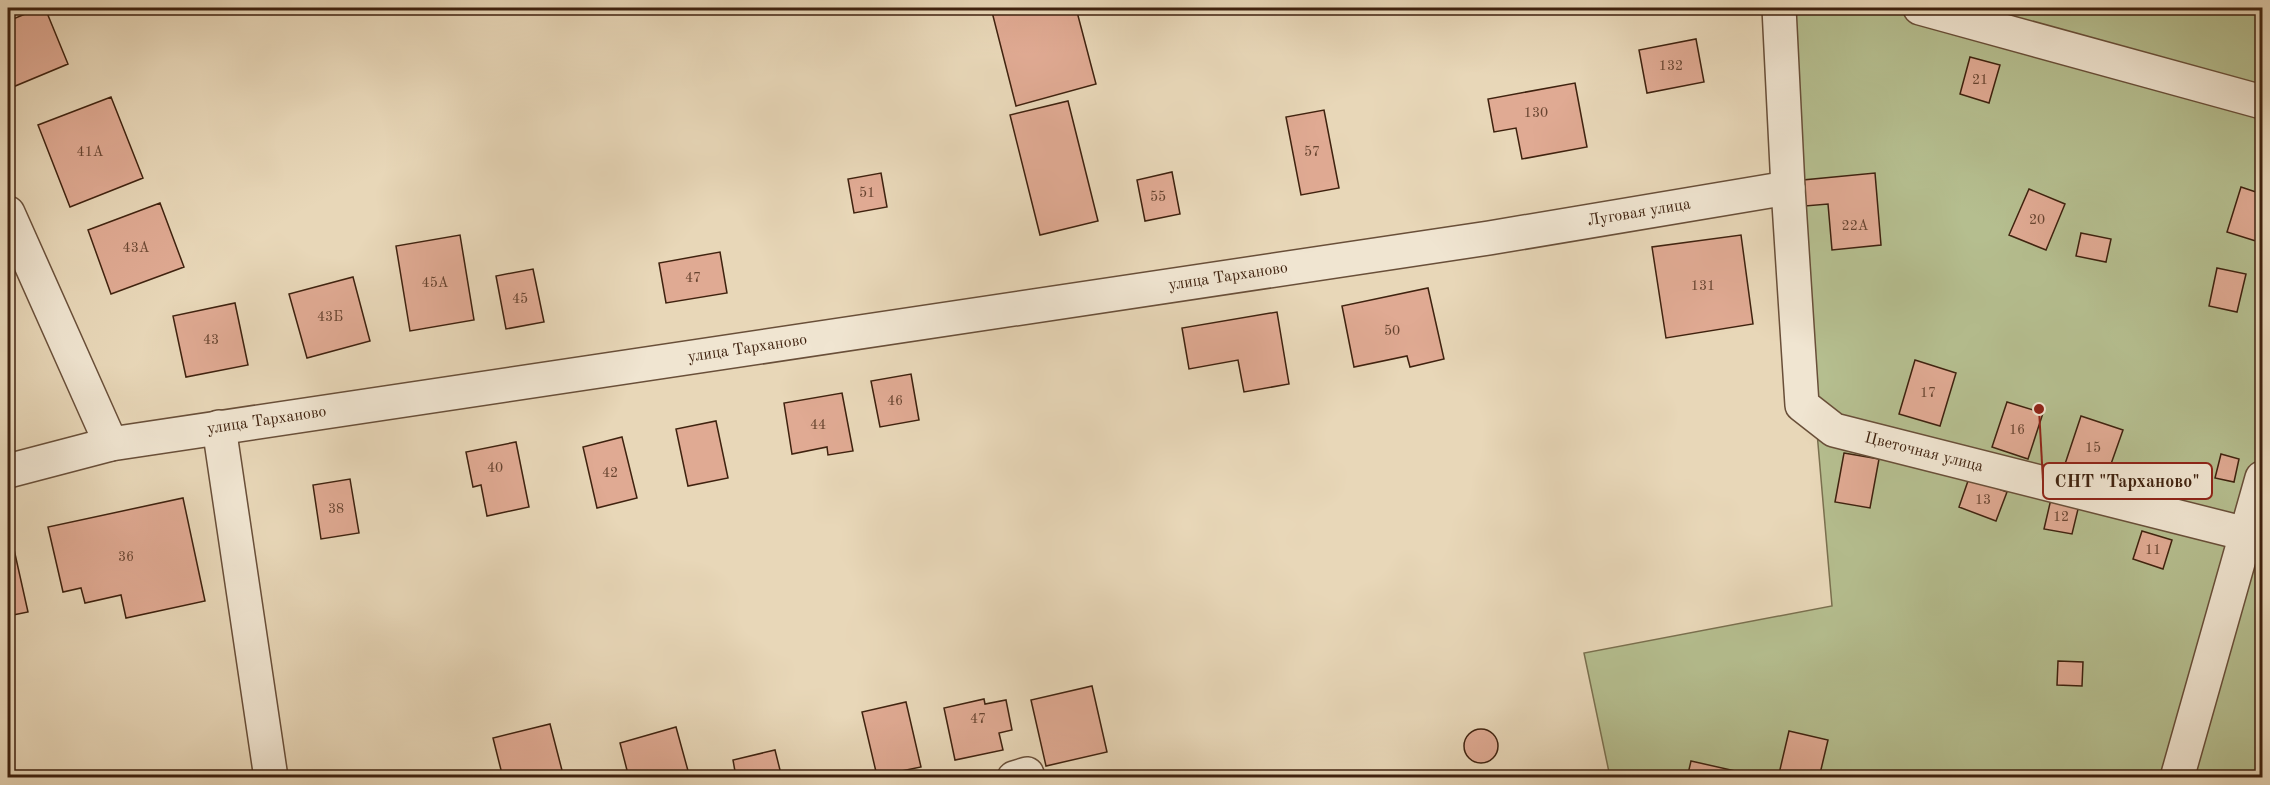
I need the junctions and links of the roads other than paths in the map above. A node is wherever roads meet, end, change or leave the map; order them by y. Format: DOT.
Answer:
graph roads {
  1 [pos="1779,8"];
  2 [pos="1920,8"];
  3 [pos="2262,102"];
  4 [pos="1788,188"];
  5 [pos="8,213"];
  6 [pos="1489,238"];
  7 [pos="219,427"];
  8 [pos="111,444"];
  9 [pos="8,471"];
  10 [pos="2262,478"];
  11 [pos="2255,536"];
  12 [pos="271,777"];
  13 [pos="2177,777"];
  1 -- 4 [label="street, Цветочная улица"];
  2 -- 3 [label="street"];
  4 -- 6 [label="street, Луговая улица"];
  4 -- 11 [label="street, Цветочная улица"];
  5 -- 8 [label="street"];
  6 -- 7 [label="street, улица Тарханово"];
  7 -- 8 [label="street, улица Тарханово"];
  7 -- 12 [label="street"];
  8 -- 9 [label="street, улица Тарханово"];
  10 -- 11 [label="street"];
  11 -- 13 [label="street"];
}
